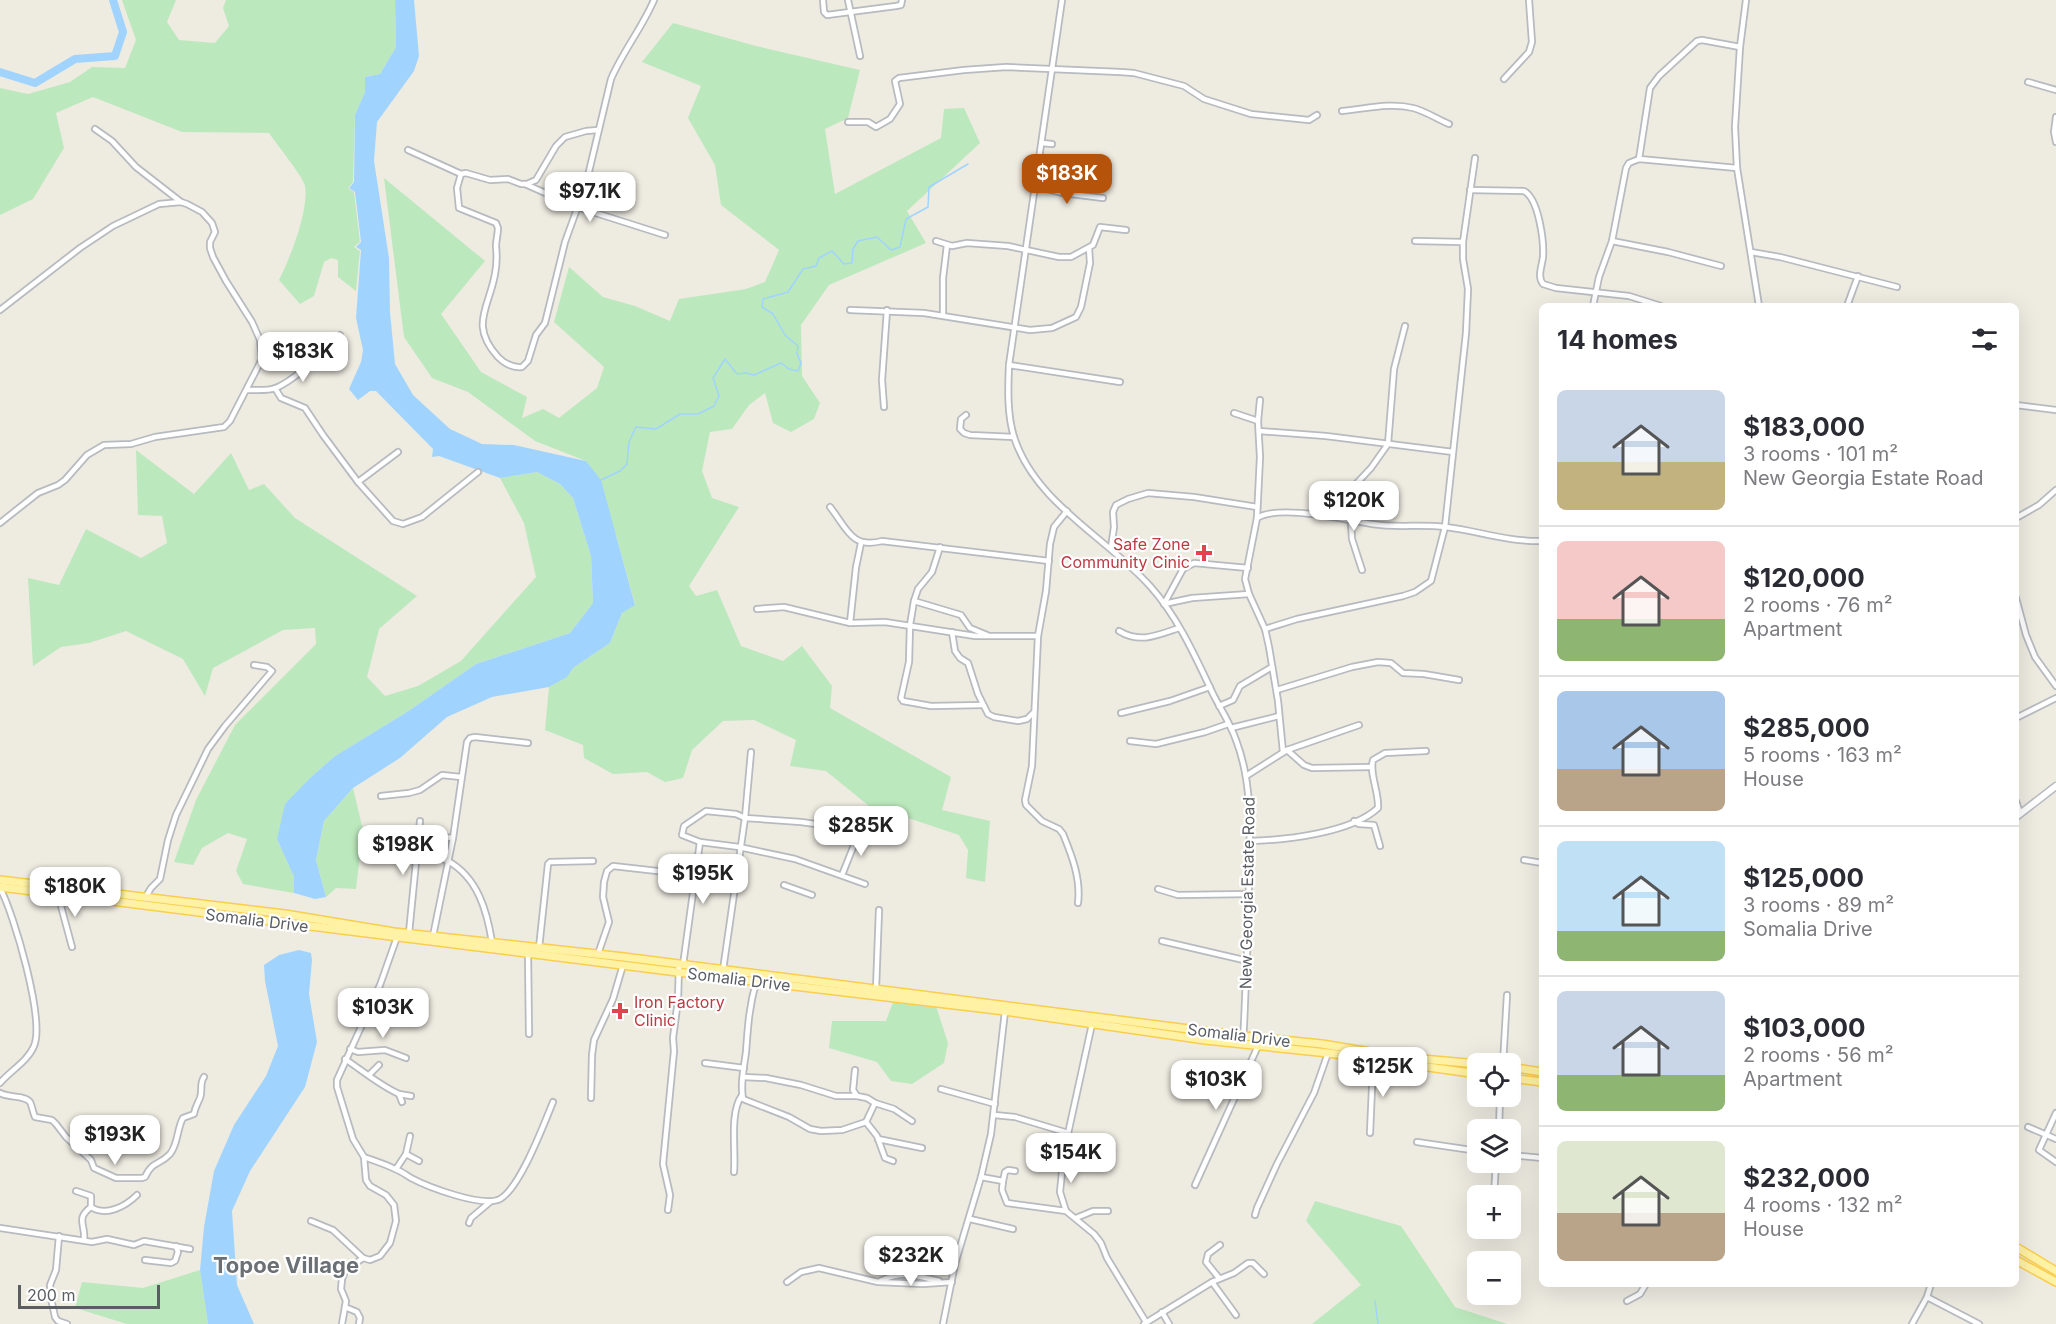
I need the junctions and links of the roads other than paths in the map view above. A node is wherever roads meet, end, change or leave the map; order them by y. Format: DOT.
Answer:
graph roads {
  1 [pos="654,0"];
  2 [pos="823,0"];
  3 [pos="848,0"];
  4 [pos="873,0"];
  5 [pos="902,0"];
  6 [pos="1062,0"];
  7 [pos="1529,0"];
  8 [pos="1746,0"];
  9 [pos="874,8"];
  10 [pos="850,11"];
  11 [pos="1740,47"];
  12 [pos="860,56"];
  13 [pos="1052,69"];
  14 [pos="1504,79"];
  15 [pos="2028,82"];
  16 [pos="2056,90"];
  17 [pos="1342,111"];
  18 [pos="1317,115"];
  19 [pos="2056,117"];
  20 [pos="848,122"];
  21 [pos="1449,124"];
  22 [pos="95,129"];
  23 [pos="598,130"];
  24 [pos="1042,142"];
  25 [pos="2056,142"];
  26 [pos="1052,144"];
  27 [pos="408,150"];
  28 [pos="1475,158"];
  29 [pos="1639,159"];
  30 [pos="1737,168"];
  31 [pos="461,174"];
  32 [pos="525,184"];
  33 [pos="1035,186"];
  34 [pos="1470,190"];
  35 [pos="1103,198"];
  36 [pos="182,202"];
  37 [pos="577,207"];
  38 [pos="1126,230"];
  39 [pos="665,235"];
  40 [pos="936,241"];
  41 [pos="1415,241"];
  42 [pos="1612,241"];
  43 [pos="1463,242"];
  44 [pos="947,245"];
  45 [pos="1089,248"];
  46 [pos="1026,250"];
  47 [pos="1751,252"];
  48 [pos="1721,266"];
  49 [pos="1858,276"];
  50 [pos="1897,287"];
  51 [pos="1597,291"];
  52 [pos="1594,303"];
  53 [pos="1651,303"];
  54 [pos="1758,303"];
  55 [pos="1848,303"];
  56 [pos="0,310"];
  57 [pos="850,310"];
  58 [pos="887,310"];
  59 [pos="943,315"];
  60 [pos="1406,326"];
  61 [pos="1014,328"];
  62 [pos="340,335"];
  63 [pos="1009,365"];
  64 [pos="1120,382"];
  65 [pos="275,388"];
  66 [pos="248,390"];
  67 [pos="1260,400"];
  68 [pos="2019,405"];
  69 [pos="884,406"];
  70 [pos="2056,410"];
  71 [pos="1234,413"];
  72 [pos="966,415"];
  73 [pos="1258,421"];
  74 [pos="1259,431"];
  75 [pos="1014,437"];
  76 [pos="1388,444"];
  77 [pos="398,452"];
  78 [pos="1453,452"];
  79 [pos="478,472"];
  80 [pos="358,482"];
  81 [pos="2056,490"];
  82 [pos="830,507"];
  83 [pos="1257,507"];
  84 [pos="1067,512"];
  85 [pos="2019,516"];
  86 [pos="1257,518"];
  87 [pos="1350,519"];
  88 [pos="0,523"];
  89 [pos="1445,527"];
  90 [pos="1539,541"];
  91 [pos="861,543"];
  92 [pos="940,547"];
  93 [pos="1111,548"];
  94 [pos="1049,561"];
  95 [pos="1248,568"];
  96 [pos="1362,570"];
  97 [pos="1248,594"];
  98 [pos="914,601"];
  99 [pos="1164,604"];
  100 [pos="757,609"];
  101 [pos="2019,609"];
  102 [pos="850,623"];
  103 [pos="910,625"];
  104 [pos="1179,628"];
  105 [pos="1265,629"];
  106 [pos="1119,631"];
  107 [pos="952,632"];
  108 [pos="991,636"];
  109 [pos="1038,636"];
  110 [pos="254,665"];
  111 [pos="1272,667"];
  112 [pos="1459,680"];
  113 [pos="2056,686"];
  114 [pos="1210,687"];
  115 [pos="1277,690"];
  116 [pos="2056,698"];
  117 [pos="983,705"];
  118 [pos="1219,706"];
  119 [pos="1033,713"];
  120 [pos="1121,713"];
  121 [pos="1279,716"];
  122 [pos="2019,716"];
  123 [pos="1359,725"];
  124 [pos="1230,726"];
  125 [pos="1130,741"];
  126 [pos="528,743"];
  127 [pos="1285,751"];
  128 [pos="1426,751"];
  129 [pos="751,752"];
  130 [pos="1371,767"];
  131 [pos="1246,776"];
  132 [pos="461,777"];
  133 [pos="2056,786"];
  134 [pos="381,796"];
  135 [pos="2019,814"];
  136 [pos="745,818"];
  137 [pos="420,821"];
  138 [pos="1354,821"];
  139 [pos="860,830"];
  140 [pos="419,833"];
  141 [pos="887,834"];
  142 [pos="387,835"];
  143 [pos="453,838"];
  144 [pos="1250,841"];
  145 [pos="700,842"];
  146 [pos="1380,846"];
  147 [pos="739,847"];
  148 [pos="418,850"];
  149 [pos="1524,860"];
  150 [pos="448,861"];
  151 [pos="593,861"];
  152 [pos="1539,862"];
  153 [pos="666,872"];
  154 [pos="842,875"];
  155 [pos="0,880"];
  156 [pos="865,884"];
  157 [pos="784,885"];
  158 [pos="0,887"];
  159 [pos="1158,889"];
  160 [pos="1249,894"];
  161 [pos="58,895"];
  162 [pos="812,895"];
  163 [pos="145,897"];
  164 [pos="1078,903"];
  165 [pos="879,910"];
  166 [pos="409,933"];
  167 [pos="433,936"];
  168 [pos="397,937"];
  169 [pos="1162,941"];
  170 [pos="492,942"];
  171 [pos="72,947"];
  172 [pos="539,948"];
  173 [pos="528,953"];
  174 [pos="598,954"];
  175 [pos="1248,961"];
  176 [pos="623,965"];
  177 [pos="680,967"];
  178 [pos="723,970"];
  179 [pos="756,982"];
  180 [pos="876,989"];
  181 [pos="1507,995"];
  182 [pos="1005,1011"];
  183 [pos="1092,1024"];
  184 [pos="529,1034"];
  185 [pos="1244,1039"];
  186 [pos="1258,1046"];
  187 [pos="350,1049"];
  188 [pos="1328,1053"];
  189 [pos="1504,1053"];
  190 [pos="406,1058"];
  191 [pos="345,1059"];
  192 [pos="1376,1061"];
  193 [pos="705,1063"];
  194 [pos="1467,1063"];
  195 [pos="379,1065"];
  196 [pos="744,1068"];
  197 [pos="1521,1069"];
  198 [pos="855,1070"];
  199 [pos="1539,1072"];
  200 [pos="1467,1073"];
  201 [pos="369,1075"];
  202 [pos="204,1077"];
  203 [pos="743,1077"];
  204 [pos="1521,1079"];
  205 [pos="1539,1082"];
  206 [pos="0,1083"];
  207 [pos="941,1089"];
  208 [pos="0,1093"];
  209 [pos="399,1094"];
  210 [pos="742,1095"];
  211 [pos="411,1096"];
  212 [pos="857,1096"];
  213 [pos="591,1098"];
  214 [pos="402,1102"];
  215 [pos="553,1102"];
  216 [pos="875,1102"];
  217 [pos="995,1104"];
  218 [pos="2056,1113"];
  219 [pos="994,1115"];
  220 [pos="912,1121"];
  221 [pos="866,1122"];
  222 [pos="2028,1127"];
  223 [pos="1068,1133"];
  224 [pos="1370,1133"];
  225 [pos="2046,1135"];
  226 [pos="410,1136"];
  227 [pos="878,1139"];
  228 [pos="2056,1139"];
  229 [pos="1417,1142"];
  230 [pos="922,1148"];
  231 [pos="1467,1149"];
  232 [pos="406,1154"];
  233 [pos="1521,1156"];
  234 [pos="364,1157"];
  235 [pos="1539,1158"];
  236 [pos="419,1161"];
  237 [pos="893,1161"];
  238 [pos="2056,1162"];
  239 [pos="396,1169"];
  240 [pos="1015,1171"];
  241 [pos="734,1172"];
  242 [pos="981,1177"];
  243 [pos="1003,1181"];
  244 [pos="1195,1185"];
  245 [pos="76,1191"];
  246 [pos="137,1195"];
  247 [pos="490,1202"];
  248 [pos="91,1207"];
  249 [pos="668,1210"];
  250 [pos="1066,1211"];
  251 [pos="1108,1211"];
  252 [pos="1255,1215"];
  253 [pos="1076,1218"];
  254 [pos="970,1219"];
  255 [pos="311,1221"];
  256 [pos="469,1223"];
  257 [pos="0,1228"];
  258 [pos="1013,1229"];
  259 [pos="59,1236"];
  260 [pos="84,1240"];
  261 [pos="1220,1245"];
  262 [pos="176,1246"];
  263 [pos="190,1249"];
  264 [pos="2019,1249"];
  265 [pos="363,1258"];
  266 [pos="145,1260"];
  267 [pos="2019,1262"];
  268 [pos="2056,1271"];
  269 [pos="1264,1274"];
  270 [pos="1219,1278"];
  271 [pos="787,1281"];
  272 [pos="878,1282"];
  273 [pos="943,1282"];
  274 [pos="952,1282"];
  275 [pos="1212,1282"];
  276 [pos="2056,1282"];
  277 [pos="1644,1287"];
  278 [pos="1930,1287"];
  279 [pos="1927,1297"];
  280 [pos="1627,1301"];
  281 [pos="345,1307"];
  282 [pos="1162,1312"];
  283 [pos="1236,1315"];
  284 [pos="1145,1323"];
  285 [pos="67,1324"];
  286 [pos="342,1324"];
  287 [pos="359,1324"];
  288 [pos="942,1324"];
  289 [pos="1169,1324"];
  290 [pos="1912,1324"];
  291 [pos="1979,1324"];
  1 -- 23 [label="street"];
  2 -- 10 [label="street"];
  3 -- 10 [label="street"];
  4 -- 9 [label="street"];
  5 -- 9 [label="street"];
  6 -- 13 [label="street, New Georgia Estate Road"];
  7 -- 14 [label="street"];
  8 -- 11 [label="street"];
  9 -- 10 [label="street"];
  10 -- 12 [label="street"];
  11 -- 29 [label="street"];
  11 -- 30 [label="street"];
  13 -- 18 [label="street"];
  13 -- 20 [label="street"];
  13 -- 24 [label="street, New Georgia Estate Road"];
  15 -- 16 [label="street"];
  17 -- 21 [label="street"];
  19 -- 25 [label="street"];
  22 -- 36 [label="street"];
  23 -- 32 [label="street"];
  23 -- 37 [label="street"];
  24 -- 26 [label="street"];
  24 -- 33 [label="street, New Georgia Estate Road"];
  27 -- 31 [label="street"];
  28 -- 34 [label="street"];
  29 -- 30 [label="street"];
  29 -- 42 [label="street"];
  30 -- 47 [label="street"];
  31 -- 32 [label="street"];
  31 -- 37 [label="street"];
  32 -- 37 [label="street"];
  33 -- 35 [label="street"];
  33 -- 46 [label="street, New Georgia Estate Road"];
  34 -- 43 [label="street"];
  34 -- 51 [label="street"];
  36 -- 56 [label="street"];
  36 -- 66 [label="street"];
  37 -- 39 [label="street"];
  38 -- 45 [label="street"];
  40 -- 44 [label="street"];
  41 -- 43 [label="street"];
  42 -- 48 [label="street"];
  42 -- 51 [label="street"];
  43 -- 78 [label="street"];
  44 -- 46 [label="street"];
  44 -- 59 [label="street"];
  45 -- 46 [label="street"];
  45 -- 61 [label="street"];
  46 -- 61 [label="street, New Georgia Estate Road"];
  47 -- 49 [label="street"];
  47 -- 54 [label="street"];
  49 -- 50 [label="street"];
  49 -- 55 [label="street"];
  51 -- 52 [label="street"];
  51 -- 53 [label="street"];
  57 -- 58 [label="street"];
  58 -- 59 [label="street"];
  58 -- 69 [label="street"];
  59 -- 61 [label="street"];
  60 -- 76 [label="street"];
  61 -- 63 [label="street, New Georgia Estate Road"];
  62 -- 65 [label="street"];
  63 -- 64 [label="street"];
  63 -- 75 [label="street, New Georgia Estate Road"];
  65 -- 66 [label="street"];
  65 -- 80 [label="street"];
  66 -- 88 [label="street"];
  67 -- 73 [label="street"];
  68 -- 70 [label="street"];
  71 -- 73 [label="street"];
  72 -- 75 [label="street"];
  73 -- 74 [label="street"];
  74 -- 76 [label="street"];
  74 -- 83 [label="street"];
  75 -- 84 [label="street, New Georgia Estate Road"];
  76 -- 78 [label="street"];
  76 -- 87 [label="street"];
  77 -- 80 [label="street"];
  78 -- 89 [label="street"];
  79 -- 80 [label="street"];
  81 -- 85 [label="street"];
  82 -- 91 [label="street"];
  83 -- 86 [label="street"];
  83 -- 93 [label="street"];
  84 -- 93 [label="street, New Georgia Estate Road"];
  84 -- 94 [label="street"];
  86 -- 87 [label="street"];
  86 -- 95 [label="street"];
  87 -- 89 [label="street"];
  87 -- 96 [label="street"];
  89 -- 90 [label="street"];
  89 -- 105 [label="street"];
  91 -- 92 [label="street"];
  91 -- 102 [label="street"];
  92 -- 94 [label="street"];
  92 -- 98 [label="street"];
  93 -- 99 [label="street, New Georgia Estate Road"];
  94 -- 109 [label="street"];
  95 -- 97 [label="street"];
  95 -- 99 [label="street"];
  97 -- 99 [label="street"];
  97 -- 105 [label="street"];
  98 -- 103 [label="street"];
  98 -- 108 [label="street"];
  99 -- 104 [label="street, New Georgia Estate Road"];
  100 -- 102 [label="street"];
  101 -- 113 [label="street"];
  102 -- 103 [label="street"];
  103 -- 107 [label="street"];
  103 -- 117 [label="street"];
  104 -- 106 [label="street"];
  104 -- 114 [label="street, New Georgia Estate Road"];
  105 -- 111 [label="street"];
  107 -- 108 [label="street"];
  107 -- 117 [label="street"];
  108 -- 109 [label="street"];
  109 -- 119 [label="street"];
  110 -- 163 [label="street"];
  111 -- 115 [label="street"];
  111 -- 118 [label="street"];
  112 -- 115 [label="street"];
  114 -- 118 [label="street, New Georgia Estate Road"];
  114 -- 120 [label="street"];
  115 -- 121 [label="street"];
  116 -- 122 [label="street"];
  117 -- 119 [label="street"];
  118 -- 124 [label="street, New Georgia Estate Road"];
  119 -- 164 [label="street"];
  121 -- 124 [label="street"];
  121 -- 127 [label="street"];
  123 -- 127 [label="street"];
  124 -- 125 [label="street"];
  124 -- 131 [label="street, New Georgia Estate Road"];
  126 -- 132 [label="street"];
  127 -- 130 [label="street"];
  127 -- 131 [label="street"];
  128 -- 130 [label="street"];
  129 -- 136 [label="street"];
  130 -- 138 [label="street"];
  131 -- 144 [label="street, New Georgia Estate Road"];
  132 -- 134 [label="street"];
  132 -- 143 [label="street"];
  133 -- 135 [label="street"];
  136 -- 139 [label="street"];
  136 -- 145 [label="street"];
  136 -- 147 [label="street"];
  137 -- 140 [label="street"];
  138 -- 144 [label="street"];
  138 -- 146 [label="street"];
  139 -- 141 [label="street"];
  139 -- 154 [label="street"];
  140 -- 142 [label="street"];
  140 -- 143 [label="street"];
  140 -- 148 [label="street"];
  143 -- 150 [label="street"];
  144 -- 160 [label="street, New Georgia Estate Road"];
  145 -- 147 [label="street"];
  145 -- 177 [label="street"];
  147 -- 154 [label="street"];
  147 -- 178 [label="street"];
  148 -- 150 [label="street"];
  148 -- 166 [label="street"];
  149 -- 152 [label="street"];
  150 -- 167 [label="street"];
  150 -- 170 [label="street"];
  151 -- 172 [label="street"];
  153 -- 174 [label="street"];
  154 -- 156 [label="street"];
  155 -- 163 [label="main road, Somalia Drive"];
  157 -- 162 [label="street"];
  158 -- 161 [label="main road, Somalia Drive"];
  158 -- 206 [label="street"];
  159 -- 160 [label="street"];
  160 -- 175 [label="street, New Georgia Estate Road"];
  161 -- 168 [label="main road, Somalia Drive"];
  161 -- 171 [label="street"];
  163 -- 166 [label="main road, Somalia Drive"];
  165 -- 180 [label="street"];
  166 -- 167 [label="main road, Somalia Drive"];
  167 -- 170 [label="main road, Somalia Drive"];
  168 -- 173 [label="main road, Somalia Drive"];
  168 -- 187 [label="street"];
  169 -- 175 [label="street"];
  170 -- 172 [label="main road, Somalia Drive"];
  172 -- 174 [label="main road, Somalia Drive"];
  173 -- 176 [label="main road, Somalia Drive"];
  173 -- 184 [label="street"];
  174 -- 177 [label="main road, Somalia Drive"];
  175 -- 185 [label="street, New Georgia Estate Road"];
  176 -- 177 [label="main road, Somalia Drive"];
  176 -- 213 [label="street"];
  177 -- 178 [label="main road, Somalia Drive"];
  177 -- 179 [label="main road, Somalia Drive"];
  177 -- 249 [label="street"];
  178 -- 180 [label="main road, Somalia Drive"];
  179 -- 182 [label="main road, Somalia Drive"];
  179 -- 196 [label="street"];
  180 -- 185 [label="main road, Somalia Drive"];
  181 -- 189 [label="street"];
  182 -- 183 [label="main road, Somalia Drive"];
  182 -- 217 [label="street"];
  183 -- 185 [label="main road, Somalia Drive"];
  183 -- 223 [label="street"];
  185 -- 186 [label="main road, Somalia Drive"];
  185 -- 194 [label="main road, Somalia Drive"];
  186 -- 188 [label="main road, Somalia Drive"];
  186 -- 244 [label="street"];
  187 -- 190 [label="street"];
  187 -- 191 [label="street"];
  188 -- 192 [label="main road, Somalia Drive"];
  188 -- 252 [label="street"];
  191 -- 201 [label="street"];
  191 -- 234 [label="street"];
  192 -- 200 [label="main road, Somalia Drive"];
  192 -- 224 [label="street"];
  193 -- 196 [label="street"];
  195 -- 201 [label="street"];
  196 -- 203 [label="street"];
  197 -- 199 [label="main road"];
  198 -- 212 [label="street"];
  201 -- 209 [label="street"];
  202 -- 208 [label="street"];
  203 -- 210 [label="street"];
  203 -- 212 [label="street"];
  204 -- 205 [label="main road"];
  207 -- 217 [label="street"];
  209 -- 211 [label="street"];
  209 -- 214 [label="street"];
  210 -- 221 [label="street"];
  210 -- 241 [label="street"];
  212 -- 216 [label="street"];
  215 -- 247 [label="street"];
  216 -- 220 [label="street"];
  216 -- 221 [label="street"];
  217 -- 219 [label="street"];
  218 -- 225 [label="street"];
  219 -- 223 [label="street"];
  219 -- 242 [label="street"];
  221 -- 227 [label="street"];
  222 -- 225 [label="street"];
  223 -- 250 [label="street"];
  225 -- 228 [label="street"];
  225 -- 238 [label="street"];
  226 -- 232 [label="street"];
  227 -- 230 [label="street"];
  227 -- 237 [label="street"];
  229 -- 231 [label="street"];
  232 -- 236 [label="street"];
  232 -- 239 [label="street"];
  233 -- 235 [label="street"];
  234 -- 239 [label="street"];
  234 -- 265 [label="street"];
  239 -- 247 [label="street"];
  240 -- 243 [label="street"];
  242 -- 243 [label="street"];
  242 -- 254 [label="street"];
  243 -- 250 [label="street"];
  245 -- 248 [label="street"];
  246 -- 248 [label="street"];
  247 -- 256 [label="street"];
  248 -- 260 [label="street"];
  250 -- 253 [label="street"];
  251 -- 253 [label="street"];
  253 -- 284 [label="street"];
  254 -- 258 [label="street"];
  254 -- 274 [label="street"];
  255 -- 265 [label="street"];
  257 -- 259 [label="street"];
  259 -- 260 [label="street"];
  259 -- 285 [label="street"];
  260 -- 262 [label="street"];
  261 -- 270 [label="street"];
  262 -- 263 [label="street"];
  262 -- 266 [label="street"];
  264 -- 268 [label="main road"];
  265 -- 281 [label="street"];
  267 -- 276 [label="main road"];
  269 -- 270 [label="street"];
  270 -- 275 [label="street"];
  271 -- 272 [label="street"];
  272 -- 273 [label="street"];
  272 -- 273 [label="street"];
  273 -- 274 [label="street"];
  274 -- 288 [label="street"];
  275 -- 282 [label="street"];
  275 -- 283 [label="street"];
  277 -- 280 [label="street"];
  278 -- 279 [label="street"];
  279 -- 290 [label="street"];
  279 -- 291 [label="street"];
  281 -- 286 [label="street"];
  281 -- 287 [label="street"];
  282 -- 284 [label="street"];
  282 -- 289 [label="street"];
}
